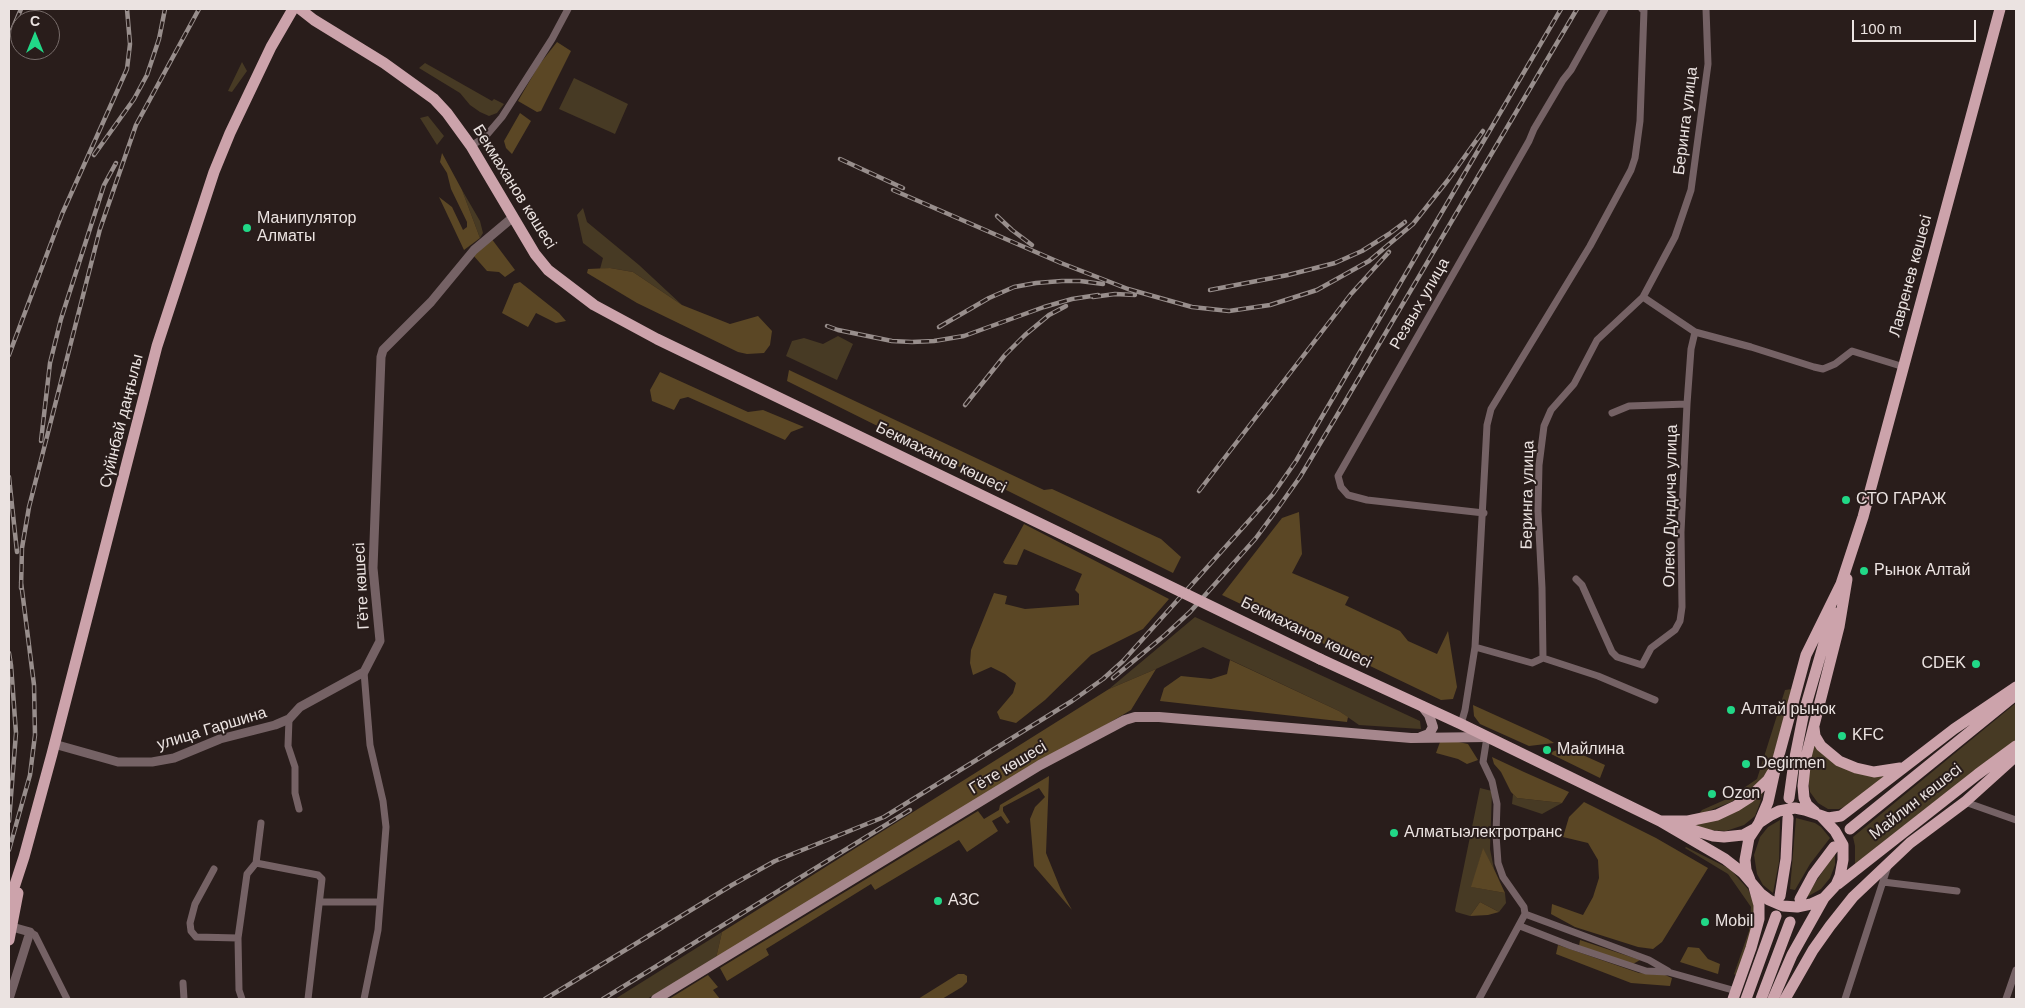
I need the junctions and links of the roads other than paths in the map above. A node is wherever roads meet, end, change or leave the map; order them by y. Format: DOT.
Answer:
graph roads {
  1 [pos="293,9"];
  2 [pos="300,9"];
  3 [pos="568,9"];
  4 [pos="1605,9"];
  5 [pos="1642,9"];
  6 [pos="1706,9"];
  7 [pos="2000,9"];
  8 [pos="471,146"];
  9 [pos="512,218"];
  10 [pos="1644,297"];
  11 [pos="1694,332"];
  12 [pos="1904,367"];
  13 [pos="1687,404"];
  14 [pos="1612,413"];
  15 [pos="1484,513"];
  16 [pos="1852,551"];
  17 [pos="1576,579"];
  18 [pos="1840,584"];
  19 [pos="1475,647"];
  20 [pos="1543,658"];
  21 [pos="364,672"];
  22 [pos="2016,687"];
  23 [pos="2016,694"];
  24 [pos="1654,700"];
  25 [pos="1422,706"];
  26 [pos="289,719"];
  27 [pos="1461,724"];
  28 [pos="1814,724"];
  29 [pos="1487,737"];
  30 [pos="1420,738"];
  31 [pos="54,744"];
  32 [pos="2016,746"];
  33 [pos="2016,756"];
  34 [pos="1908,765"];
  35 [pos="1775,770"];
  36 [pos="1789,798"];
  37 [pos="1965,802"];
  38 [pos="299,809"];
  39 [pos="1818,814"];
  40 [pos="1788,818"];
  41 [pos="2016,820"];
  42 [pos="1660,821"];
  43 [pos="262,822"];
  44 [pos="1757,826"];
  45 [pos="1850,829"];
  46 [pos="1834,846"];
  47 [pos="24,857"];
  48 [pos="256,863"];
  49 [pos="1889,863"];
  50 [pos="214,869"];
  51 [pos="1883,882"];
  52 [pos="1752,884"];
  53 [pos="1836,885"];
  54 [pos="1956,891"];
  55 [pos="1780,896"];
  56 [pos="1800,898"];
  57 [pos="1824,898"];
  58 [pos="320,902"];
  59 [pos="379,902"];
  60 [pos="9,903"];
  61 [pos="1525,914"];
  62 [pos="1776,916"];
  63 [pos="1790,922"];
  64 [pos="1520,926"];
  65 [pos="12,927"];
  66 [pos="30,932"];
  67 [pos="238,938"];
  68 [pos="9,940"];
  69 [pos="2016,970"];
  70 [pos="1668,972"];
  71 [pos="183,983"];
  72 [pos="1734,995"];
  73 [pos="9,999"];
  74 [pos="67,999"];
  75 [pos="184,999"];
  76 [pos="242,999"];
  77 [pos="308,999"];
  78 [pos="364,999"];
  79 [pos="656,999"];
  80 [pos="1479,999"];
  81 [pos="1746,999"];
  82 [pos="1761,999"];
  83 [pos="1773,999"];
  84 [pos="1785,999"];
  85 [pos="1845,999"];
  86 [pos="2006,999"];
  1 -- 31 [label="main road, Сүйінбай даңғылы"];
  2 -- 8 [label="main road, Бекмаханов көшесі"];
  3 -- 8 [label="street"];
  4 -- 15 [label="street, Резвых улица"];
  5 -- 15 [label="street"];
  6 -- 10 [label="street, Беринга улица"];
  7 -- 12 [label="main road, Лавренев көшесі"];
  8 -- 9 [label="main road, Бекмаханов көшесі"];
  9 -- 21 [label="street, Гёте көшесі"];
  9 -- 25 [label="main road, Бекмаханов көшесі, bridge"];
  10 -- 11 [label="street"];
  10 -- 20 [label="street, Беринга улица"];
  11 -- 12 [label="street"];
  11 -- 13 [label="street, Олеко Дундича улица"];
  12 -- 16 [label="main road, Лавренев көшесі"];
  13 -- 14 [label="street"];
  13 -- 17 [label="street, Олеко Дундича улица"];
  15 -- 19 [label="street"];
  16 -- 18 [label="main road, Лавренев көшесі"];
  16 -- 28 [label="main road, Лавренев көшесі"];
  18 -- 35 [label="main road, Лавренев көшесі"];
  18 -- 36 [label="main road"];
  19 -- 20 [label="street"];
  19 -- 27 [label="street"];
  20 -- 24 [label="street"];
  21 -- 26 [label="street, улица Гаршина"];
  21 -- 59 [label="street"];
  22 -- 34 [label="main road"];
  23 -- 45 [label="main road, Майлин көшесі"];
  25 -- 27 [label="main road, Бекмаханов көшесі"];
  25 -- 30 [label="main road"];
  26 -- 31 [label="street, улица Гаршина"];
  26 -- 38 [label="street, улица Гаршина"];
  27 -- 29 [label="main road, Бекмаханов көшесі"];
  28 -- 34 [label="main road"];
  28 -- 39 [label="main road, Лавренев көшесі"];
  29 -- 30 [label="main road, Гёте көшесі"];
  29 -- 42 [label="main road, Бекмаханов көшесі"];
  29 -- 61 [label="street"];
  30 -- 79 [label="main road, Гёте көшесі"];
  31 -- 47 [label="main road, Сүйінбай даңғылы"];
  32 -- 53 [label="main road, Майлин көшесі"];
  33 -- 37 [label="main road"];
  34 -- 39 [label="main road"];
  35 -- 42 [label="main road"];
  35 -- 44 [label="main road, Лавренев көшесі"];
  37 -- 41 [label="street"];
  37 -- 49 [label="main road"];
  39 -- 44 [label="main road"];
  39 -- 53 [label="main road"];
  40 -- 55 [label="main road"];
  42 -- 44 [label="main road, Бекмаханов көшесі"];
  42 -- 52 [label="main road, Бекмаханов көшесі"];
  43 -- 48 [label="street"];
  44 -- 52 [label="main road"];
  46 -- 56 [label="main road"];
  47 -- 60 [label="main road, Сүйінбай даңғылы"];
  47 -- 65 [label="main road, Сүйінбай даңғылы"];
  48 -- 58 [label="street"];
  48 -- 67 [label="street"];
  49 -- 51 [label="street"];
  49 -- 84 [label="main road"];
  50 -- 67 [label="street"];
  51 -- 54 [label="street"];
  51 -- 85 [label="street"];
  52 -- 57 [label="main road"];
  52 -- 72 [label="main road"];
  53 -- 57 [label="main road"];
  57 -- 83 [label="main road"];
  58 -- 59 [label="street"];
  58 -- 77 [label="street"];
  59 -- 78 [label="street"];
  61 -- 64 [label="street"];
  61 -- 70 [label="street"];
  62 -- 81 [label="main road"];
  63 -- 82 [label="main road"];
  64 -- 70 [label="street"];
  64 -- 80 [label="street"];
  65 -- 66 [label="street"];
  65 -- 68 [label="main road, Сүйінбай даңғылы"];
  66 -- 73 [label="street"];
  66 -- 74 [label="street"];
  67 -- 76 [label="street"];
  69 -- 86 [label="street"];
  70 -- 72 [label="street"];
  71 -- 75 [label="street"];
}
